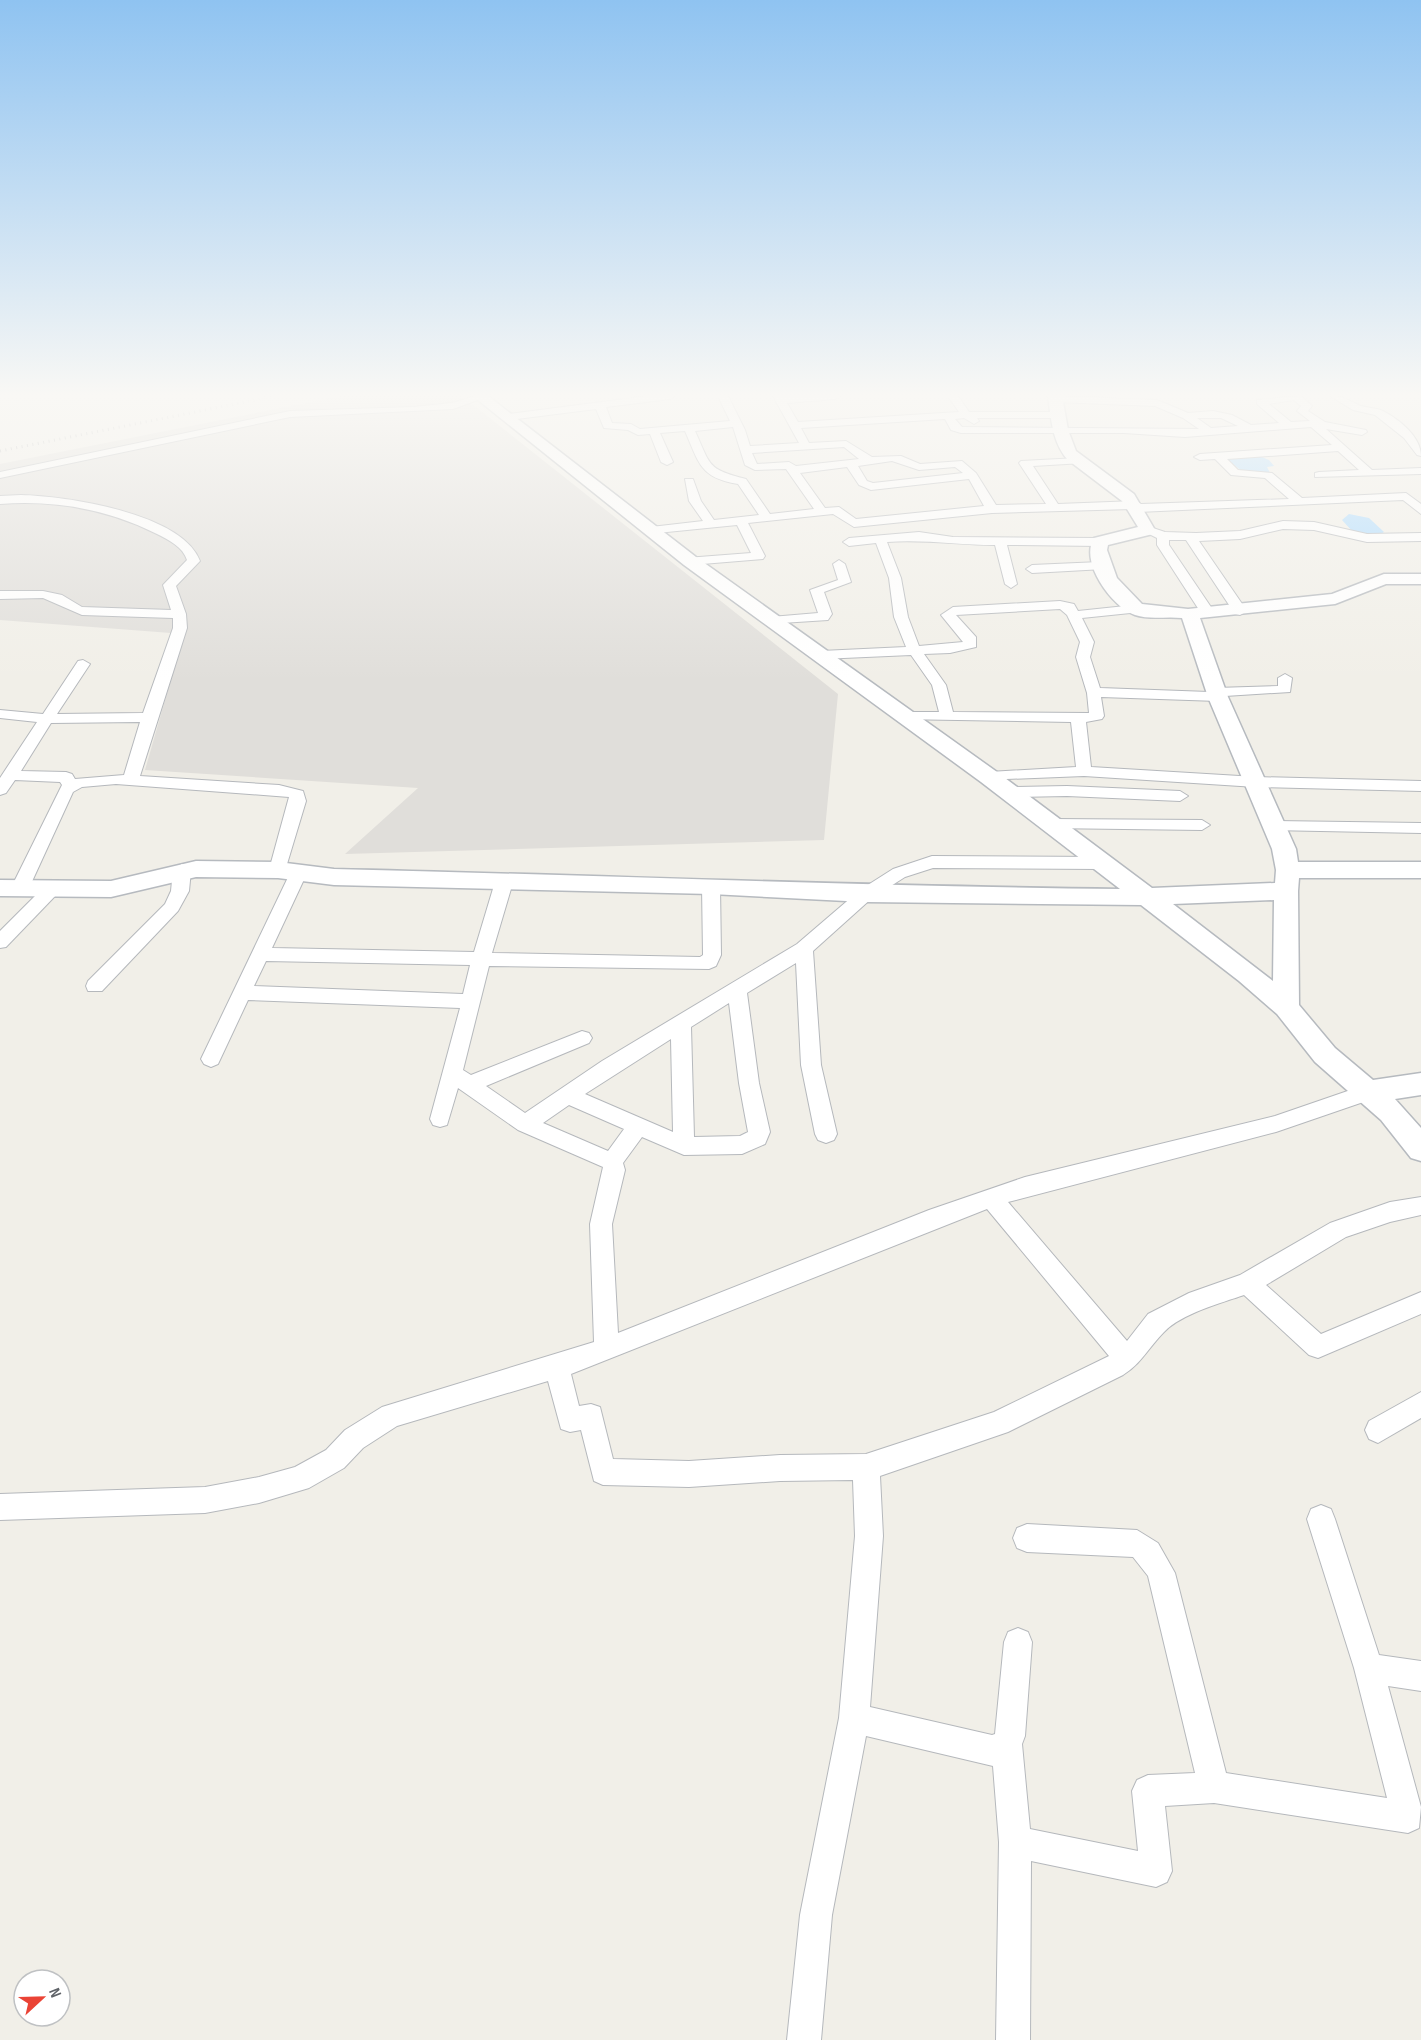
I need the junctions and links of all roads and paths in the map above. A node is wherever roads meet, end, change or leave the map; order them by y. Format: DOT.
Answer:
graph roads {
  1 [pos="601,491"];
  2 [pos="692,491"];
  3 [pos="749,491"];
  4 [pos="808,491"];
  5 [pos="982,491"];
  6 [pos="1043,491"];
  7 [pos="1121,491"];
  8 [pos="1259,491"];
  9 [pos="1287,491"];
  10 [pos="1337,491"];
  11 [pos="0,500"];
  12 [pos="1347,501"];
  13 [pos="1269,502"];
  14 [pos="1299,502"];
  15 [pos="1137,507"];
  16 [pos="992,508"];
  17 [pos="1019,508"];
  18 [pos="1055,508"];
  19 [pos="1421,510"];
  20 [pos="822,512"];
  21 [pos="767,518"];
  22 [pos="741,521"];
  23 [pos="711,524"];
  24 [pos="651,531"];
  25 [pos="1155,533"];
  26 [pos="1190,537"];
  27 [pos="1421,537"];
  28 [pos="880,539"];
  29 [pos="1000,541"];
  30 [pos="1035,541"];
  31 [pos="849,542"];
  32 [pos="1100,542"];
  33 [pos="690,561"];
  34 [pos="839,564"];
  35 [pos="1100,566"];
  36 [pos="1032,569"];
  37 [pos="1421,579"];
  38 [pos="1011,584"];
  39 [pos="0,595"];
  40 [pos="1135,609"];
  41 [pos="1240,611"];
  42 [pos="179,614"];
  43 [pos="1198,614"];
  44 [pos="1074,615"];
  45 [pos="771,621"];
  46 [pos="914,650"];
  47 [pos="820,655"];
  48 [pos="83,664"];
  49 [pos="1285,678"];
  50 [pos="1094,693"];
  51 [pos="1217,695"];
  52 [pos="0,714"];
  53 [pos="902,716"];
  54 [pos="946,716"];
  55 [pos="149,717"];
  56 [pos="1078,718"];
  57 [pos="49,719"];
  58 [pos="1084,771"];
  59 [pos="10,775"];
  60 [pos="989,777"];
  61 [pos="129,779"];
  62 [pos="1256,782"];
  63 [pos="70,785"];
  64 [pos="1421,786"];
  65 [pos="0,790"];
  66 [pos="1009,792"];
  67 [pos="1179,796"];
  68 [pos="1052,824"];
  69 [pos="1202,825"];
  70 [pos="1275,826"];
  71 [pos="1421,828"];
  72 [pos="1101,863"];
  73 [pos="182,870"];
  74 [pos="1421,870"];
  75 [pos="288,872"];
  76 [pos="1287,881"];
  77 [pos="504,882"];
  78 [pos="711,886"];
  79 [pos="10,888"];
  80 [pos="53,888"];
  81 [pos="866,894"];
  82 [pos="1144,897"];
  83 [pos="0,942"];
  84 [pos="804,949"];
  85 [pos="260,954"];
  86 [pos="483,958"];
  87 [pos="95,986"];
  88 [pos="737,990"];
  89 [pos="242,993"];
  90 [pos="471,1001"];
  91 [pos="1286,1007"];
  92 [pos="681,1023"];
  93 [pos="582,1038"];
  94 [pos="211,1059"];
  95 [pos="461,1079"];
  96 [pos="1421,1084"];
  97 [pos="1368,1092"];
  98 [pos="568,1095"];
  99 [pos="440,1119"];
  100 [pos="525,1124"];
  101 [pos="638,1127"];
  102 [pos="826,1134"];
  103 [pos="684,1146"];
  104 [pos="1421,1149"];
  105 [pos="612,1162"];
  106 [pos="991,1198"];
  107 [pos="1421,1206"];
  108 [pos="1248,1283"];
  109 [pos="1421,1303"];
  110 [pos="606,1347"];
  111 [pos="1127,1359"];
  112 [pos="557,1367"];
  113 [pos="1421,1404"];
  114 [pos="1378,1430"];
  115 [pos="866,1467"];
  116 [pos="0,1507"];
  117 [pos="1322,1519"];
  118 [pos="1027,1538"];
  119 [pos="1018,1642"];
  120 [pos="1369,1668"];
  121 [pos="1421,1676"];
  122 [pos="854,1718"];
  123 [pos="1007,1744"];
  124 [pos="1214,1787"];
  125 [pos="1015,1842"];
  126 [pos="804,2040"];
  127 [pos="1013,2040"];
  1 -- 24 [label="street"];
  2 -- 23 [label="street"];
  3 -- 21 [label="street"];
  4 -- 20 [label="street"];
  5 -- 16 [label="street"];
  6 -- 18 [label="street"];
  7 -- 15 [label="street"];
  8 -- 13 [label="street"];
  9 -- 14 [label="street"];
  10 -- 12 [label="street"];
  11 -- 42 [label="street"];
  12 -- 14 [label="street"];
  12 -- 19 [label="street"];
  13 -- 14 [label="street"];
  13 -- 15 [label="street"];
  15 -- 18 [label="street"];
  15 -- 25 [label="street"];
  16 -- 17 [label="street"];
  16 -- 20 [label="street"];
  17 -- 18 [label="street"];
  17 -- 30 [label="street"];
  20 -- 21 [label="street"];
  21 -- 22 [label="street"];
  22 -- 23 [label="street"];
  22 -- 33 [label="street"];
  23 -- 24 [label="street"];
  24 -- 33 [label="street"];
  25 -- 26 [label="street"];
  25 -- 32 [label="street"];
  25 -- 43 [label="street"];
  26 -- 27 [label="street"];
  26 -- 41 [label="street"];
  28 -- 29 [label="street"];
  28 -- 31 [label="street"];
  28 -- 46 [label="street"];
  29 -- 30 [label="street"];
  29 -- 38 [label="street"];
  30 -- 32 [label="street"];
  32 -- 35 [label="street"];
  33 -- 45 [label="street"];
  34 -- 45 [label="street"];
  35 -- 36 [label="street"];
  35 -- 40 [label="street"];
  37 -- 41 [label="street"];
  39 -- 42 [label="street"];
  40 -- 43 [label="street"];
  40 -- 44 [label="street"];
  41 -- 43 [label="street"];
  42 -- 55 [label="street"];
  43 -- 51 [label="street"];
  44 -- 46 [label="street"];
  44 -- 50 [label="street"];
  45 -- 47 [label="street"];
  46 -- 47 [label="street"];
  46 -- 54 [label="street"];
  47 -- 53 [label="street"];
  48 -- 57 [label="street"];
  49 -- 51 [label="street"];
  50 -- 51 [label="street"];
  50 -- 56 [label="street"];
  51 -- 62 [label="street"];
  52 -- 57 [label="street"];
  53 -- 54 [label="street"];
  53 -- 60 [label="street"];
  54 -- 56 [label="street"];
  55 -- 57 [label="street"];
  55 -- 61 [label="street"];
  56 -- 58 [label="street"];
  57 -- 59 [label="street"];
  58 -- 60 [label="street"];
  58 -- 62 [label="street"];
  59 -- 63 [label="street"];
  59 -- 65 [label="street"];
  60 -- 66 [label="street"];
  61 -- 63 [label="street"];
  61 -- 75 [label="street"];
  62 -- 64 [label="street"];
  62 -- 70 [label="street"];
  63 -- 79 [label="street"];
  66 -- 67 [label="street"];
  66 -- 68 [label="street"];
  68 -- 69 [label="street"];
  68 -- 72 [label="street"];
  70 -- 71 [label="street"];
  70 -- 76 [label="street"];
  72 -- 81 [label="street"];
  72 -- 82 [label="street"];
  73 -- 75 [label="street"];
  73 -- 80 [label="street"];
  73 -- 87 [label="street"];
  74 -- 76 [label="street"];
  75 -- 77 [label="street"];
  75 -- 85 [label="street"];
  76 -- 82 [label="street"];
  76 -- 91 [label="street"];
  77 -- 78 [label="street"];
  77 -- 86 [label="street"];
  78 -- 81 [label="street"];
  78 -- 86 [label="street"];
  79 -- 80 [label="street"];
  80 -- 83 [label="street"];
  81 -- 82 [label="street"];
  81 -- 84 [label="street"];
  82 -- 91 [label="street"];
  84 -- 88 [label="street"];
  84 -- 102 [label="street"];
  85 -- 86 [label="street"];
  85 -- 89 [label="street"];
  86 -- 90 [label="street"];
  88 -- 92 [label="street"];
  88 -- 103 [label="street"];
  89 -- 90 [label="street"];
  89 -- 94 [label="street"];
  90 -- 95 [label="street"];
  91 -- 97 [label="street"];
  92 -- 98 [label="street"];
  92 -- 103 [label="street"];
  93 -- 95 [label="street"];
  95 -- 99 [label="street"];
  95 -- 100 [label="street"];
  96 -- 97 [label="street"];
  97 -- 104 [label="street"];
  97 -- 106 [label="street"];
  98 -- 100 [label="street"];
  98 -- 101 [label="street"];
  100 -- 105 [label="street"];
  101 -- 103 [label="street"];
  101 -- 105 [label="street"];
  105 -- 110 [label="street"];
  106 -- 110 [label="street"];
  106 -- 111 [label="street"];
  107 -- 108 [label="street"];
  108 -- 109 [label="street"];
  108 -- 111 [label="street"];
  110 -- 112 [label="street"];
  111 -- 115 [label="street"];
  112 -- 115 [label="street"];
  112 -- 116 [label="street"];
  113 -- 114 [label="street"];
  115 -- 122 [label="street"];
  117 -- 120 [label="street"];
  118 -- 124 [label="street"];
  119 -- 123 [label="street"];
  120 -- 121 [label="street"];
  120 -- 124 [label="street"];
  122 -- 123 [label="street"];
  122 -- 126 [label="street"];
  123 -- 125 [label="street"];
  124 -- 125 [label="street"];
  125 -- 127 [label="street"];
}
